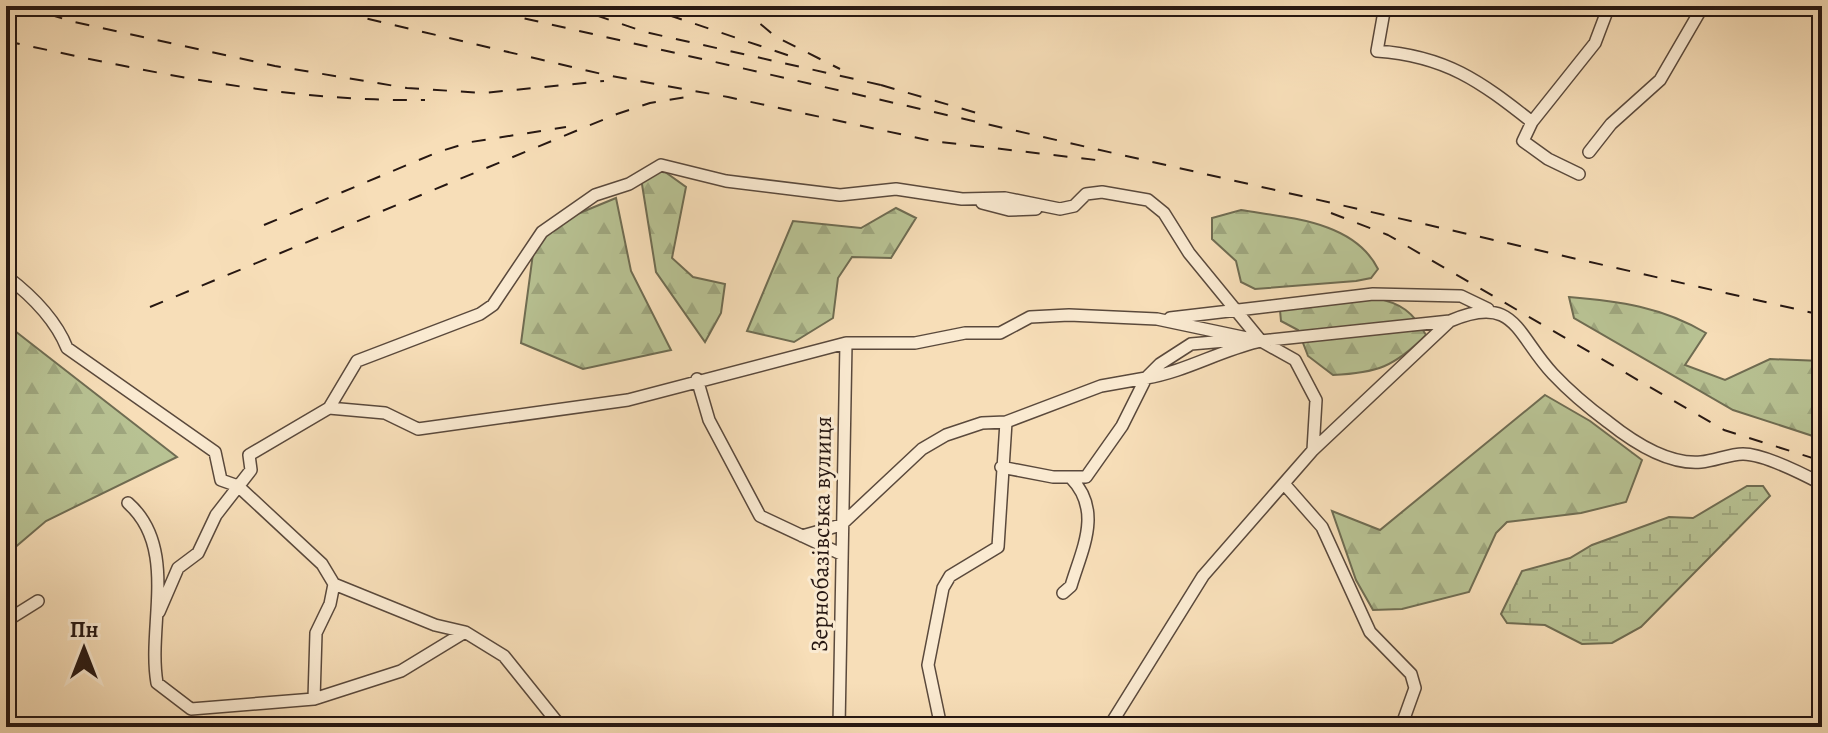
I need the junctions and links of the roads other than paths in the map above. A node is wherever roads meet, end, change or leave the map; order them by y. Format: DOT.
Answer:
graph roads {
  1 [pos="1180,6"];
  2 [pos="1205,6"];
  3 [pos="1385,6"];
  4 [pos="1609,6"];
  5 [pos="1703,6"];
  6 [pos="1532,122"];
  7 [pos="1589,152"];
  8 [pos="1579,174"];
  9 [pos="6,276"];
  10 [pos="1237,310"];
  11 [pos="1489,310"];
  12 [pos="1157,319"];
  13 [pos="1450,321"];
  14 [pos="1261,341"];
  15 [pos="846,343"];
  16 [pos="1146,378"];
  17 [pos="697,379"];
  18 [pos="329,408"];
  19 [pos="1006,422"];
  20 [pos="1313,450"];
  21 [pos="1001,467"];
  22 [pos="1071,478"];
  23 [pos="1822,484"];
  24 [pos="238,486"];
  25 [pos="1286,486"];
  26 [pos="128,503"];
  27 [pos="841,525"];
  28 [pos="802,536"];
  29 [pos="841,554"];
  30 [pos="334,584"];
  31 [pos="1063,593"];
  32 [pos="38,601"];
  33 [pos="159,612"];
  34 [pos="6,621"];
  35 [pos="465,632"];
  36 [pos="314,699"];
  37 [pos="561,727"];
  38 [pos="839,727"];
  39 [pos="941,727"];
  40 [pos="1109,727"];
  41 [pos="1401,727"];
  1 -- 2 [label="street"];
  3 -- 6 [label="street"];
  4 -- 6 [label="street"];
  5 -- 7 [label="street"];
  6 -- 8 [label="street"];
  9 -- 24 [label="street"];
  10 -- 11 [label="street"];
  10 -- 12 [label="street"];
  10 -- 14 [label="street"];
  10 -- 18 [label="street"];
  11 -- 13 [label="street"];
  11 -- 23 [label="street"];
  12 -- 14 [label="street"];
  12 -- 15 [label="street"];
  13 -- 14 [label="street"];
  13 -- 20 [label="street"];
  14 -- 16 [label="street"];
  14 -- 16 [label="street"];
  14 -- 20 [label="street"];
  15 -- 17 [label="street"];
  15 -- 27 [label="street, Зернобазівська вулиця"];
  16 -- 19 [label="street"];
  16 -- 22 [label="street"];
  17 -- 18 [label="street"];
  17 -- 28 [label="street"];
  18 -- 24 [label="street"];
  19 -- 21 [label="street"];
  19 -- 27 [label="street"];
  20 -- 25 [label="street"];
  21 -- 22 [label="street"];
  21 -- 39 [label="street"];
  22 -- 31 [label="street"];
  24 -- 30 [label="street"];
  24 -- 33 [label="street"];
  25 -- 40 [label="street"];
  25 -- 41 [label="street"];
  26 -- 33 [label="street"];
  27 -- 28 [label="street"];
  27 -- 29 [label="street, Зернобазівська вулиця"];
  28 -- 29 [label="street"];
  29 -- 38 [label="street, Зернобазівська вулиця"];
  30 -- 35 [label="street"];
  30 -- 36 [label="street"];
  32 -- 34 [label="street"];
  33 -- 36 [label="street"];
  35 -- 36 [label="street"];
  35 -- 37 [label="street"];
}
